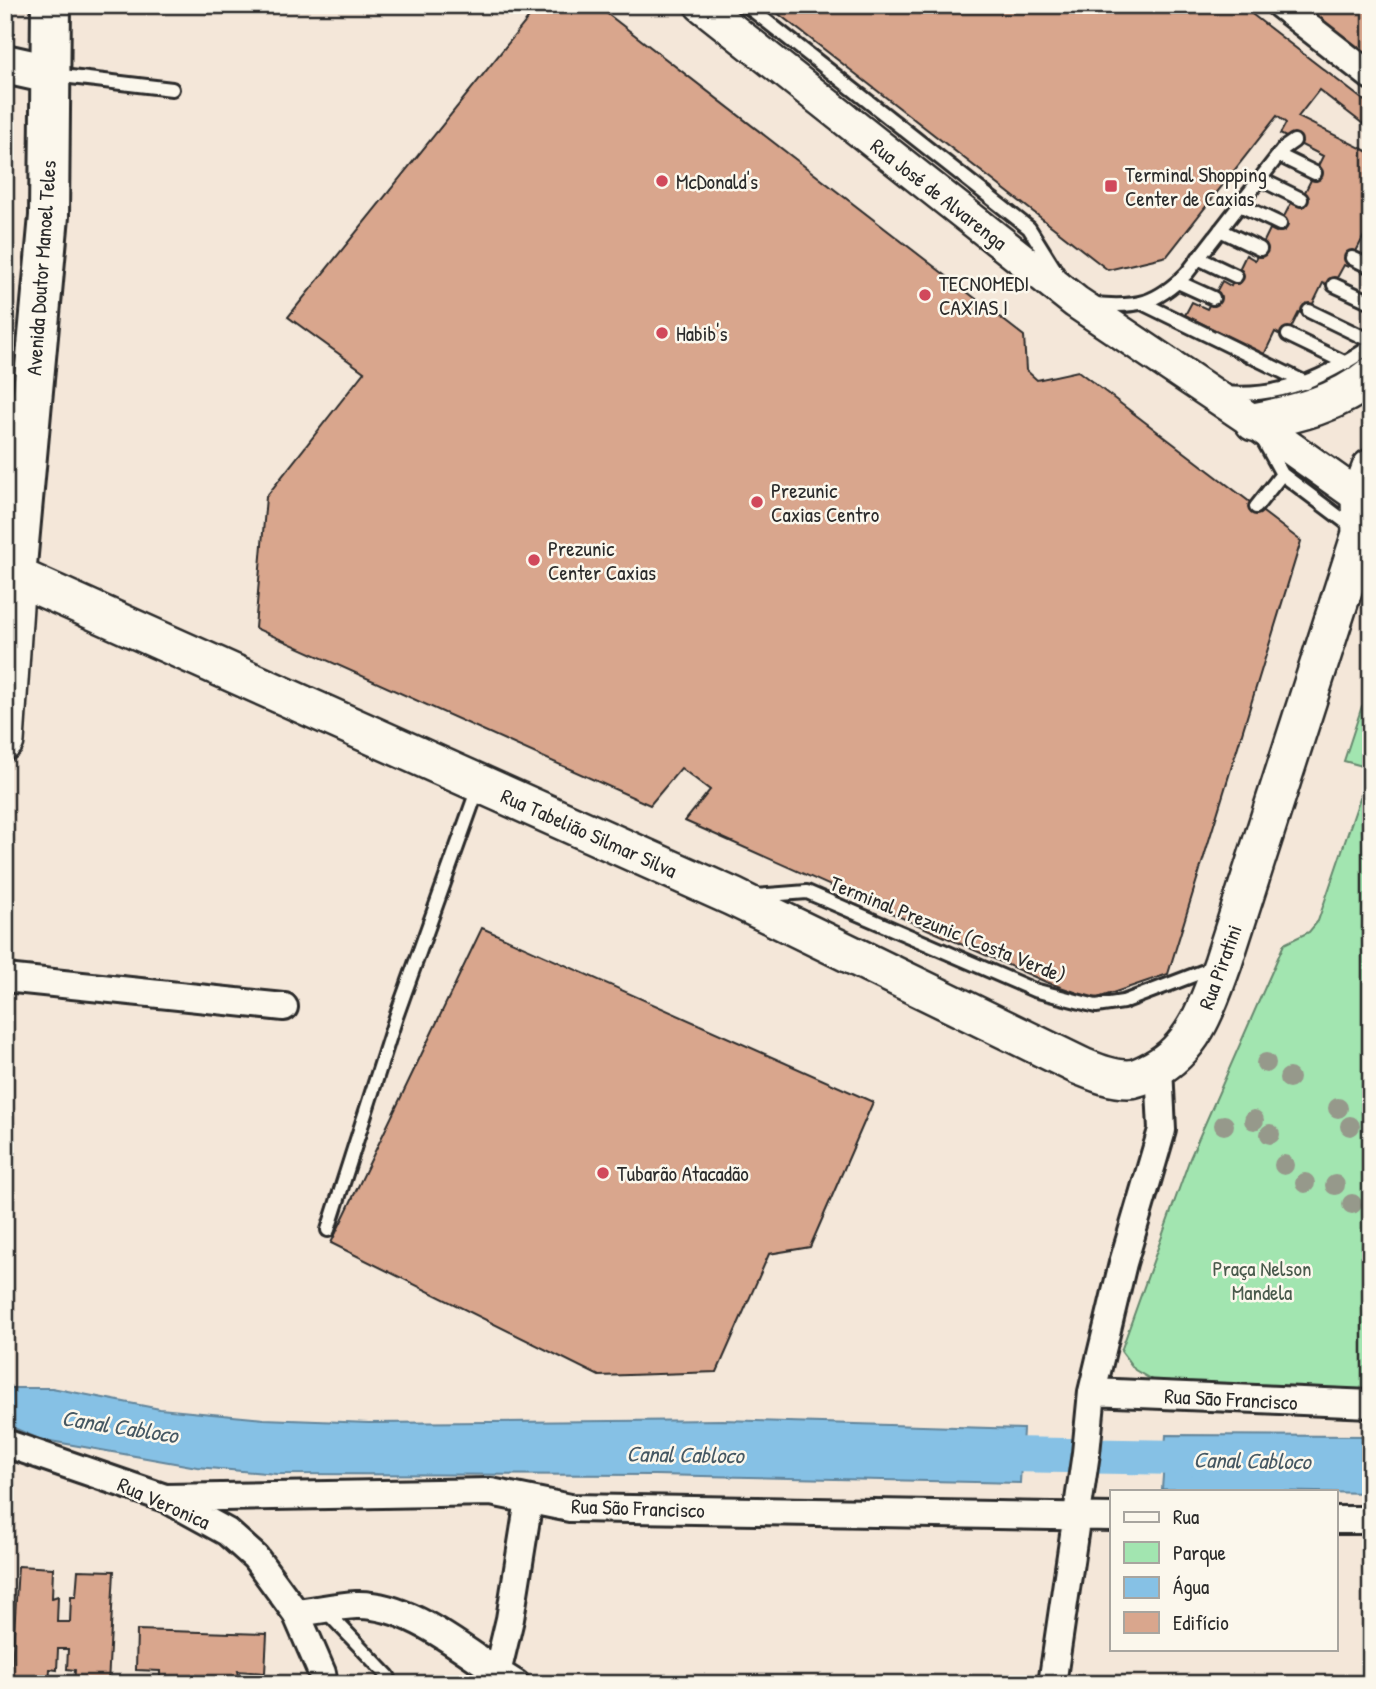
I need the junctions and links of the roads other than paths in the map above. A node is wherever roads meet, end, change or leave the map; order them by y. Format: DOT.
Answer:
graph roads {
  1 [pos="51,5"];
  2 [pos="701,5"];
  3 [pos="746,5"];
  4 [pos="1280,5"];
  5 [pos="5,64"];
  6 [pos="50,74"];
  7 [pos="1371,76"];
  8 [pos="172,89"];
  9 [pos="1294,141"];
  10 [pos="1278,155"];
  11 [pos="1315,173"];
  12 [pos="1260,179"];
  13 [pos="1301,199"];
  14 [pos="1240,205"];
  15 [pos="1280,224"];
  16 [pos="1220,230"];
  17 [pos="1260,249"];
  18 [pos="1198,258"];
  19 [pos="1352,258"];
  20 [pos="1371,267"];
  21 [pos="1236,276"];
  22 [pos="1178,282"];
  23 [pos="1334,285"];
  24 [pos="1213,299"];
  25 [pos="1076,302"];
  26 [pos="1371,302"];
  27 [pos="1144,304"];
  28 [pos="1309,311"];
  29 [pos="1288,335"];
  30 [pos="1371,341"];
  31 [pos="1371,346"];
  32 [pos="1359,370"];
  33 [pos="1306,383"];
  34 [pos="1208,391"];
  35 [pos="1254,422"];
  36 [pos="1282,474"];
  37 [pos="1367,506"];
  38 [pos="1256,507"];
  39 [pos="11,574"];
  40 [pos="5,740"];
  41 [pos="480,784"];
  42 [pos="733,897"];
  43 [pos="1223,963"];
  44 [pos="5,978"];
  45 [pos="284,1007"];
  46 [pos="1159,1067"];
  47 [pos="328,1230"];
  48 [pos="1092,1392"];
  49 [pos="1371,1404"];
  50 [pos="5,1443"];
  51 [pos="165,1498"];
  52 [pos="529,1500"];
  53 [pos="1076,1516"];
  54 [pos="1110,1517"];
  55 [pos="1338,1520"];
  56 [pos="1371,1520"];
  57 [pos="325,1610"];
  58 [pos="296,1613"];
  59 [pos="507,1678"];
  60 [pos="324,1684"];
  61 [pos="391,1684"];
  62 [pos="1052,1684"];
  1 -- 6 [label="main road, Avenida Doutor Manoel Teles"];
  2 -- 25 [label="street, Rua José de Alvarenga"];
  3 -- 25 [label="lane"];
  4 -- 7 [label="street"];
  5 -- 6 [label="main road"];
  6 -- 8 [label="lane"];
  6 -- 39 [label="main road, Avenida Doutor Manoel Teles"];
  9 -- 10 [label="lane"];
  10 -- 11 [label="lane"];
  10 -- 12 [label="lane"];
  12 -- 13 [label="lane"];
  12 -- 14 [label="lane"];
  14 -- 15 [label="lane"];
  14 -- 16 [label="lane"];
  16 -- 17 [label="lane"];
  16 -- 18 [label="lane"];
  18 -- 21 [label="lane"];
  18 -- 22 [label="lane"];
  19 -- 20 [label="lane"];
  22 -- 24 [label="lane"];
  22 -- 27 [label="lane"];
  23 -- 26 [label="lane"];
  25 -- 27 [label="lane"];
  25 -- 34 [label="street, Rua José de Alvarenga"];
  27 -- 33 [label="lane"];
  28 -- 30 [label="lane"];
  29 -- 32 [label="lane"];
  31 -- 32 [label="lane"];
  32 -- 33 [label="lane"];
  32 -- 35 [label="main road"];
  33 -- 34 [label="lane"];
  34 -- 35 [label="street, Rua José de Alvarenga"];
  35 -- 36 [label="lane, Rua José de Alvarenga"];
  35 -- 37 [label="street, Rua José de Alvarenga"];
  36 -- 37 [label="lane, Rua José de Alvarenga"];
  36 -- 38 [label="lane"];
  37 -- 43 [label="main road, Rua Piratini"];
  39 -- 40 [label="main road, Avenida Doutor Manoel Teles"];
  39 -- 41 [label="main road, Rua Tabelião Silmar Silva"];
  41 -- 42 [label="main road, Rua Tabelião Silmar Silva"];
  41 -- 47 [label="lane"];
  42 -- 43 [label="lane, Terminal Prezunic (Costa Verde)"];
  42 -- 46 [label="main road, Rua Tabelião Silmar Silva"];
  43 -- 46 [label="main road, Rua Piratini"];
  44 -- 45 [label="street"];
  46 -- 48 [label="street"];
  48 -- 49 [label="street, Rua Sāo Francisco"];
  48 -- 53 [label="street"];
  50 -- 51 [label="street, Rua Veronica"];
  51 -- 52 [label="street, Rua São Francisco"];
  51 -- 58 [label="street, Rua Veronica"];
  52 -- 53 [label="street, Rua São Francisco"];
  52 -- 59 [label="street"];
  53 -- 54 [label="street, Rua São Francisco"];
  53 -- 62 [label="street"];
  55 -- 56 [label="street"];
  57 -- 58 [label="street"];
  57 -- 59 [label="street"];
  57 -- 61 [label="lane"];
  58 -- 60 [label="street, Rua Veronica"];
}
